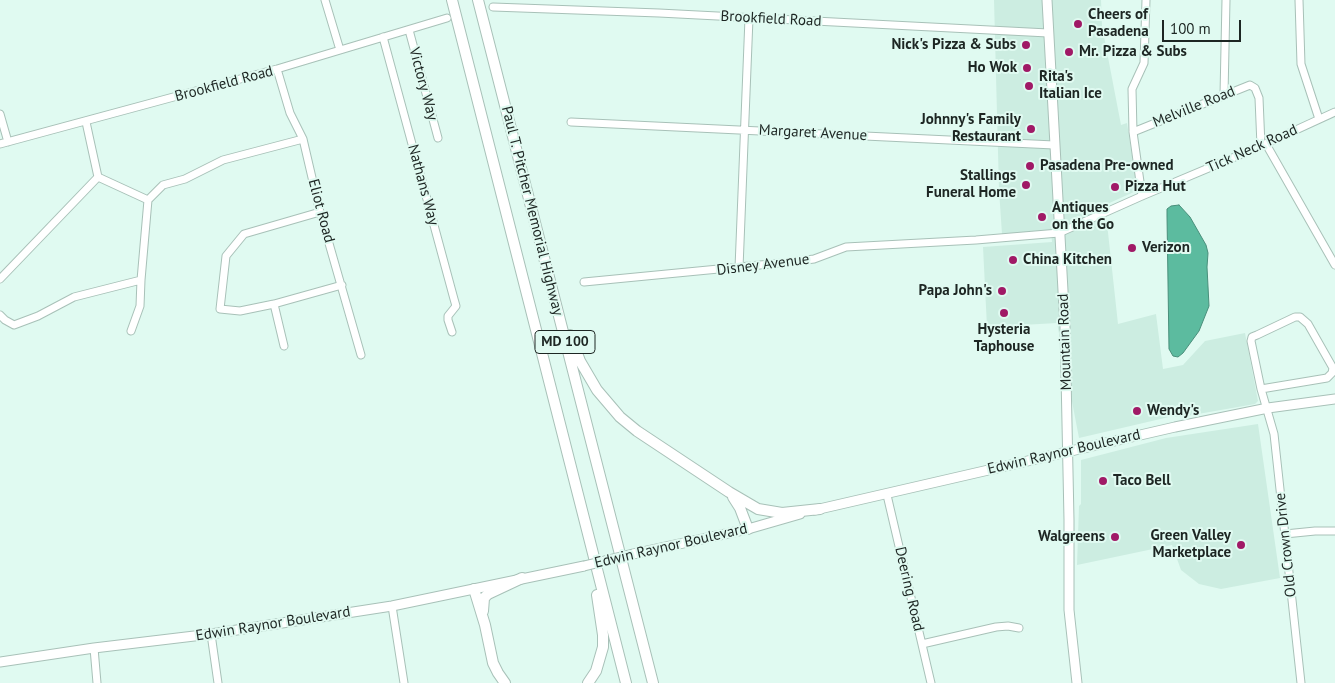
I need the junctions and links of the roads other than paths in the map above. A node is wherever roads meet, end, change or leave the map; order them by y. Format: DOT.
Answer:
graph roads {
  1 [pos="326,0"];
  2 [pos="452,0"];
  3 [pos="478,0"];
  4 [pos="1047,0"];
  5 [pos="1146,0"];
  6 [pos="1226,0"];
  7 [pos="1299,0"];
  8 [pos="505,3"];
  9 [pos="493,7"];
  10 [pos="447,18"];
  11 [pos="749,18"];
  12 [pos="409,30"];
  13 [pos="1048,33"];
  14 [pos="383,37"];
  15 [pos="340,50"];
  16 [pos="277,69"];
  17 [pos="1224,95"];
  18 [pos="1335,112"];
  19 [pos="0,114"];
  20 [pos="1319,119"];
  21 [pos="86,122"];
  22 [pos="571,122"];
  23 [pos="745,130"];
  24 [pos="1133,132"];
  25 [pos="513,137"];
  26 [pos="438,138"];
  27 [pos="303,139"];
  28 [pos="8,142"];
  29 [pos="0,144"];
  30 [pos="1054,145"];
  31 [pos="1263,145"];
  32 [pos="98,177"];
  33 [pos="1142,196"];
  34 [pos="148,200"];
  35 [pos="320,212"];
  36 [pos="1059,233"];
  37 [pos="1335,265"];
  38 [pos="739,268"];
  39 [pos="0,279"];
  40 [pos="141,280"];
  41 [pos="584,282"];
  42 [pos="342,285"];
  43 [pos="274,304"];
  44 [pos="0,315"];
  45 [pos="131,331"];
  46 [pos="452,332"];
  47 [pos="284,346"];
  48 [pos="361,355"];
  49 [pos="1261,389"];
  50 [pos="1335,399"];
  51 [pos="1268,408"];
  52 [pos="1068,451"];
  53 [pos="729,492"];
  54 [pos="887,495"];
  55 [pos="820,509"];
  56 [pos="585,525"];
  57 [pos="748,529"];
  58 [pos="1335,531"];
  59 [pos="1285,534"];
  60 [pos="522,578"];
  61 [pos="474,589"];
  62 [pos="392,606"];
  63 [pos="485,625"];
  64 [pos="1019,628"];
  65 [pos="211,634"];
  66 [pos="922,644"];
  67 [pos="94,648"];
  68 [pos="0,662"];
  69 [pos="97,683"];
  70 [pos="218,683"];
  71 [pos="404,683"];
  72 [pos="505,683"];
  73 [pos="588,683"];
  74 [pos="626,683"];
  75 [pos="653,683"];
  76 [pos="931,683"];
  77 [pos="1077,683"];
  78 [pos="1301,683"];
  1 -- 15 [label="street"];
  2 -- 56 [label="highway, Paul T. Pitcher Memorial Highway / MD 100"];
  3 -- 25 [label="highway, Paul T. Pitcher Memorial Highway / MD 100"];
  4 -- 13 [label="main road, Mountain Road"];
  5 -- 24 [label="street"];
  6 -- 17 [label="street"];
  7 -- 20 [label="street"];
  8 -- 9 [label="street, Brookfield Road"];
  8 -- 11 [label="street, Brookfield Road"];
  10 -- 12 [label="street, Brookfield Road"];
  11 -- 13 [label="street, Brookfield Road"];
  11 -- 23 [label="street"];
  12 -- 14 [label="street, Brookfield Road"];
  12 -- 26 [label="street, Victory Way"];
  13 -- 30 [label="main road, Mountain Road"];
  14 -- 15 [label="street, Brookfield Road"];
  14 -- 46 [label="street, Nathans Way"];
  15 -- 16 [label="street, Brookfield Road"];
  16 -- 21 [label="street, Brookfield Road"];
  16 -- 27 [label="street, Eliot Road"];
  17 -- 24 [label="street, Melville Road"];
  17 -- 31 [label="street, Melville Road"];
  18 -- 20 [label="street, Tick Neck Road"];
  19 -- 28 [label="street"];
  20 -- 31 [label="street, Tick Neck Road"];
  21 -- 28 [label="street, Brookfield Road"];
  21 -- 32 [label="street"];
  22 -- 23 [label="street, Margaret Avenue"];
  23 -- 30 [label="street, Margaret Avenue"];
  23 -- 38 [label="street"];
  24 -- 33 [label="street"];
  25 -- 53 [label="highway"];
  25 -- 75 [label="highway, Paul T. Pitcher Memorial Highway / MD 100"];
  27 -- 34 [label="street"];
  27 -- 35 [label="street, Eliot Road"];
  28 -- 29 [label="street, Brookfield Road"];
  30 -- 36 [label="main road, Mountain Road"];
  31 -- 33 [label="street, Tick Neck Road"];
  31 -- 37 [label="street"];
  32 -- 34 [label="street"];
  32 -- 39 [label="street"];
  33 -- 36 [label="street, Tick Neck Road"];
  34 -- 40 [label="street"];
  35 -- 42 [label="street, Eliot Road"];
  35 -- 43 [label="street"];
  36 -- 38 [label="street, Disney Avenue"];
  36 -- 52 [label="main road, Mountain Road"];
  38 -- 41 [label="street, Disney Avenue"];
  40 -- 44 [label="street"];
  40 -- 45 [label="street"];
  42 -- 43 [label="street"];
  42 -- 48 [label="street, Eliot Road"];
  43 -- 47 [label="street"];
  49 -- 49 [label="street, Old Crown Drive"];
  49 -- 51 [label="street, Old Crown Drive"];
  50 -- 51 [label="main road, Edwin Raynor Boulevard"];
  51 -- 52 [label="main road, Edwin Raynor Boulevard"];
  51 -- 59 [label="street, Old Crown Drive"];
  52 -- 54 [label="main road, Edwin Raynor Boulevard"];
  52 -- 77 [label="main road, Mountain Road"];
  53 -- 55 [label="highway"];
  53 -- 57 [label="highway"];
  54 -- 55 [label="main road, Edwin Raynor Boulevard"];
  54 -- 66 [label="street, Deering Road"];
  55 -- 57 [label="main road, Edwin Raynor Boulevard"];
  56 -- 73 [label="highway"];
  56 -- 74 [label="highway, Paul T. Pitcher Memorial Highway / MD 100"];
  57 -- 60 [label="main road, Edwin Raynor Boulevard, bridge"];
  58 -- 59 [label="street"];
  59 -- 78 [label="street, Old Crown Drive"];
  60 -- 61 [label="main road, Edwin Raynor Boulevard"];
  60 -- 63 [label="highway"];
  61 -- 62 [label="main road, Edwin Raynor Boulevard"];
  61 -- 63 [label="highway"];
  62 -- 65 [label="main road, Edwin Raynor Boulevard"];
  62 -- 71 [label="street"];
  63 -- 72 [label="highway"];
  64 -- 66 [label="street"];
  65 -- 67 [label="main road, Edwin Raynor Boulevard"];
  65 -- 70 [label="street"];
  66 -- 76 [label="street, Deering Road"];
  67 -- 68 [label="main road, Edwin Raynor Boulevard"];
  67 -- 69 [label="street"];
}
